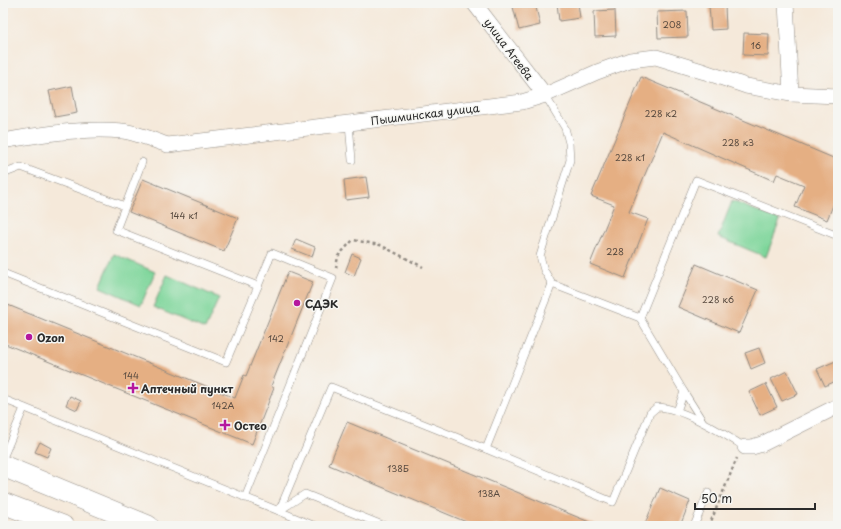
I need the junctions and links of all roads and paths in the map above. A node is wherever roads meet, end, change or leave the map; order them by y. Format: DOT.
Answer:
graph roads {
  1 [pos="474,3"];
  2 [pos="786,3"];
  3 [pos="791,94"];
  4 [pos="544,95"];
  5 [pos="838,96"];
  6 [pos="349,123"];
  7 [pos="3,140"];
  8 [pos="352,160"];
  9 [pos="142,162"];
  10 [pos="3,174"];
  11 [pos="125,206"];
  12 [pos="838,236"];
  13 [pos="423,267"];
  14 [pos="3,273"];
  15 [pos="333,278"];
  16 [pos="552,284"];
  17 [pos="258,286"];
  18 [pos="640,318"];
  19 [pos="684,392"];
  20 [pos="3,399"];
  21 [pos="838,406"];
  22 [pos="24,408"];
  23 [pos="677,411"];
  24 [pos="703,423"];
  25 [pos="745,447"];
  26 [pos="486,449"];
  27 [pos="3,458"];
  28 [pos="3,466"];
  29 [pos="708,493"];
  30 [pos="245,498"];
  31 [pos="3,503"];
  32 [pos="278,511"];
  33 [pos="63,526"];
  34 [pos="148,526"];
  35 [pos="315,526"];
  36 [pos="385,526"];
  37 [pos="694,526"];
  38 [pos="709,526"];
  1 -- 4 [label="street, улица Агеева"];
  2 -- 3 [label="street"];
  3 -- 4 [label="street, Пышминская улица"];
  3 -- 5 [label="street, Пышминская улица"];
  4 -- 6 [label="street, Пышминская улица"];
  4 -- 16 [label="lane"];
  6 -- 7 [label="street, Пышминская улица"];
  6 -- 8 [label="lane"];
  9 -- 11 [label="lane"];
  10 -- 11 [label="lane"];
  11 -- 17 [label="lane"];
  12 -- 18 [label="lane"];
  13 -- 15 [label="path"];
  14 -- 17 [label="lane"];
  15 -- 17 [label="lane"];
  15 -- 30 [label="lane"];
  16 -- 18 [label="lane"];
  16 -- 26 [label="lane"];
  18 -- 19 [label="lane"];
  19 -- 23 [label="lane"];
  19 -- 24 [label="lane"];
  20 -- 22 [label="lane"];
  21 -- 25 [label="street"];
  22 -- 27 [label="lane"];
  22 -- 30 [label="lane"];
  23 -- 24 [label="lane"];
  23 -- 26 [label="lane"];
  24 -- 25 [label="lane"];
  25 -- 38 [label="path"];
  26 -- 32 [label="lane"];
  28 -- 34 [label="main road"];
  29 -- 37 [label="lane"];
  30 -- 32 [label="lane"];
  31 -- 33 [label="main road"];
  32 -- 35 [label="lane"];
  32 -- 36 [label="lane"];
}
